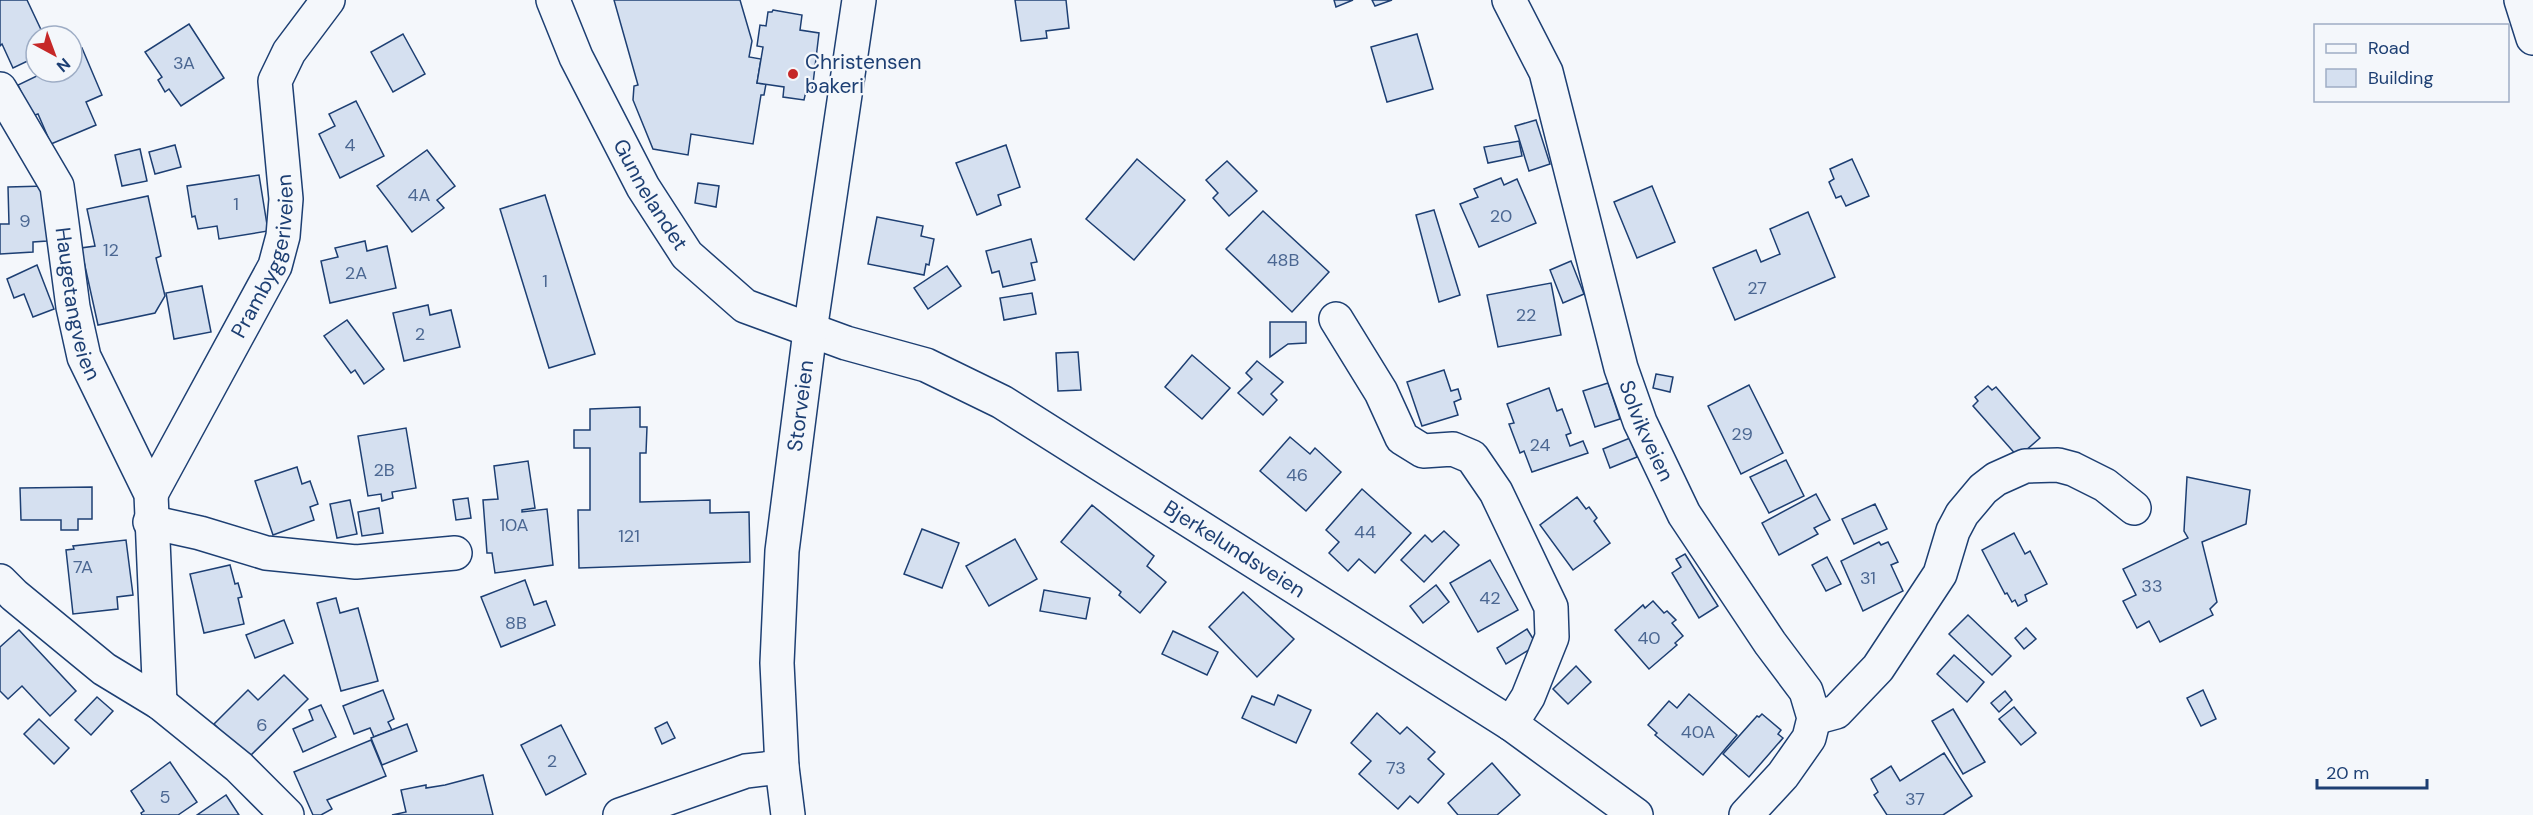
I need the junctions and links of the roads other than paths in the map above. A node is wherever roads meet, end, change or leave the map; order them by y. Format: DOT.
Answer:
graph roads {
  1 [pos="552,0"];
  2 [pos="859,0"];
  3 [pos="1509,0"];
  4 [pos="2521,0"];
  5 [pos="315,3"];
  6 [pos="2533,38"];
  7 [pos="0,89"];
  8 [pos="1336,319"];
  9 [pos="810,331"];
  10 [pos="150,508"];
  11 [pos="2134,508"];
  12 [pos="455,553"];
  13 [pos="0,581"];
  14 [pos="160,703"];
  15 [pos="1814,718"];
  16 [pos="1511,724"];
  17 [pos="782,766"];
  18 [pos="287,815"];
  19 [pos="620,815"];
  20 [pos="788,815"];
  21 [pos="1636,815"];
  22 [pos="1746,815"];
  1 -- 9 [label="street, Gunnelandet"];
  2 -- 9 [label="street, Storveien"];
  3 -- 15 [label="street, Solvikveien"];
  4 -- 6 [label="street"];
  5 -- 10 [label="street, Prambyggeriveien"];
  7 -- 10 [label="street, Haugetangveien"];
  8 -- 16 [label="street"];
  9 -- 16 [label="street, Bjerkelundsveien"];
  9 -- 17 [label="street, Storveien"];
  10 -- 12 [label="street"];
  10 -- 14 [label="street, Haugetangveien"];
  11 -- 15 [label="street"];
  13 -- 14 [label="street"];
  14 -- 18 [label="street"];
  15 -- 22 [label="street"];
  16 -- 21 [label="street, Bjerkelundsveien"];
  17 -- 19 [label="street"];
  17 -- 20 [label="street, Storveien"];
}
